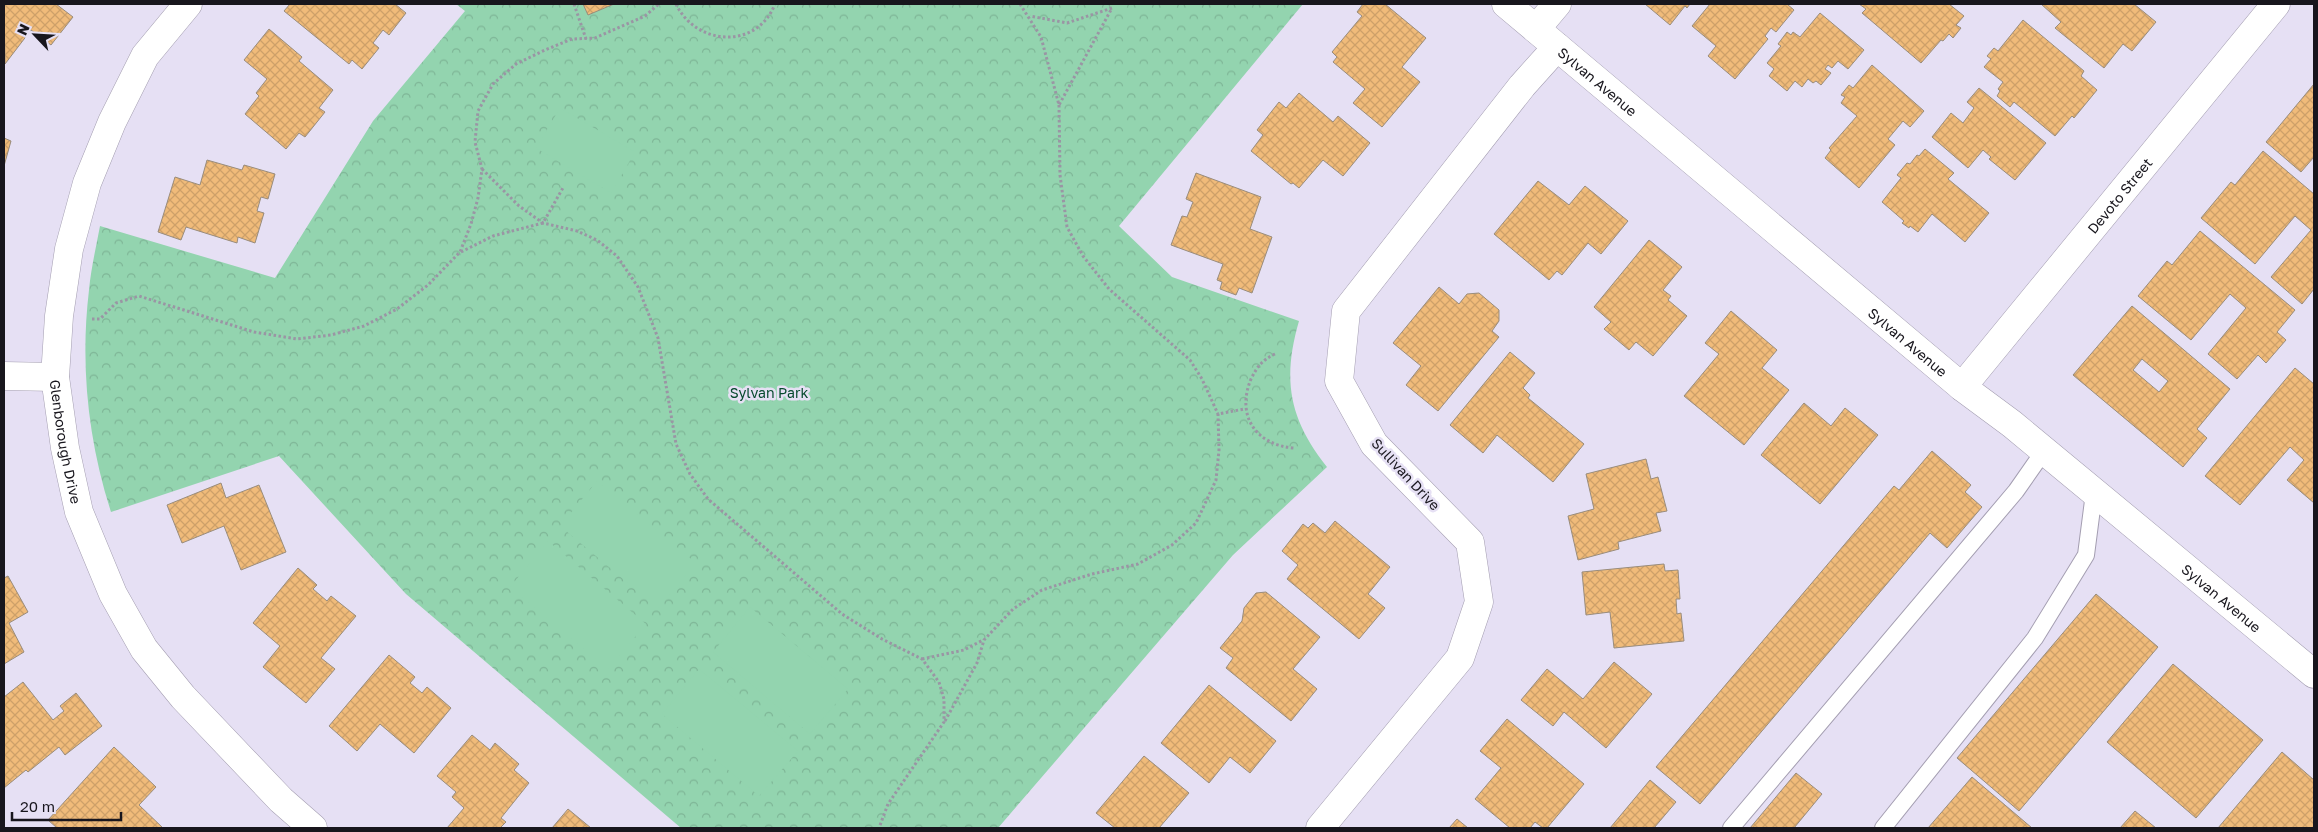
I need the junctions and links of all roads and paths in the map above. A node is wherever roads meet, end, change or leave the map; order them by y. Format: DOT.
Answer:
graph roads {
  1 [pos="188,4"];
  2 [pos="574,4"];
  3 [pos="659,4"];
  4 [pos="676,4"];
  5 [pos="775,4"];
  6 [pos="1020,4"];
  7 [pos="1506,4"];
  8 [pos="1557,4"];
  9 [pos="2276,4"];
  10 [pos="1030,16"];
  11 [pos="1536,29"];
  12 [pos="586,39"];
  13 [pos="1557,46"];
  14 [pos="1059,105"];
  15 [pos="482,169"];
  16 [pos="564,186"];
  17 [pos="543,223"];
  18 [pos="460,252"];
  19 [pos="100,319"];
  20 [pos="1275,354"];
  21 [pos="4,376"];
  22 [pos="55,377"];
  23 [pos="1962,387"];
  24 [pos="1244,409"];
  25 [pos="1218,414"];
  26 [pos="1294,448"];
  27 [pos="2044,451"];
  28 [pos="2094,492"];
  29 [pos="984,640"];
  30 [pos="922,659"];
  31 [pos="2314,674"];
  32 [pos="944,722"];
  33 [pos="313,828"];
  34 [pos="879,828"];
  35 [pos="1320,828"];
  36 [pos="1731,828"];
  37 [pos="1883,828"];
  1 -- 22 [label="street, Glenborough Drive"];
  2 -- 12 [label="path"];
  3 -- 12 [label="path"];
  4 -- 5 [label="path"];
  6 -- 10 [label="path"];
  7 -- 11 [label="street, Sylvan Avenue"];
  8 -- 11 [label="street"];
  9 -- 23 [label="street, Devoto Street"];
  10 -- 14 [label="path"];
  10 -- 14 [label="path"];
  11 -- 13 [label="street, Sylvan Avenue"];
  12 -- 15 [label="path"];
  13 -- 23 [label="street, Sylvan Avenue"];
  13 -- 35 [label="street, Sullivan Drive"];
  14 -- 25 [label="path"];
  15 -- 17 [label="path"];
  15 -- 18 [label="path"];
  16 -- 17 [label="path"];
  17 -- 18 [label="path"];
  17 -- 30 [label="path"];
  18 -- 19 [label="path"];
  20 -- 24 [label="path"];
  21 -- 22 [label="street"];
  22 -- 33 [label="street, Glenborough Drive"];
  23 -- 27 [label="street, Sylvan Avenue"];
  24 -- 25 [label="path"];
  24 -- 26 [label="path"];
  25 -- 29 [label="path"];
  27 -- 28 [label="street, Sylvan Avenue"];
  27 -- 36 [label="lane"];
  28 -- 31 [label="street, Sylvan Avenue"];
  28 -- 37 [label="lane"];
  29 -- 30 [label="path"];
  29 -- 32 [label="path"];
  30 -- 32 [label="path"];
  32 -- 34 [label="path"];
}
